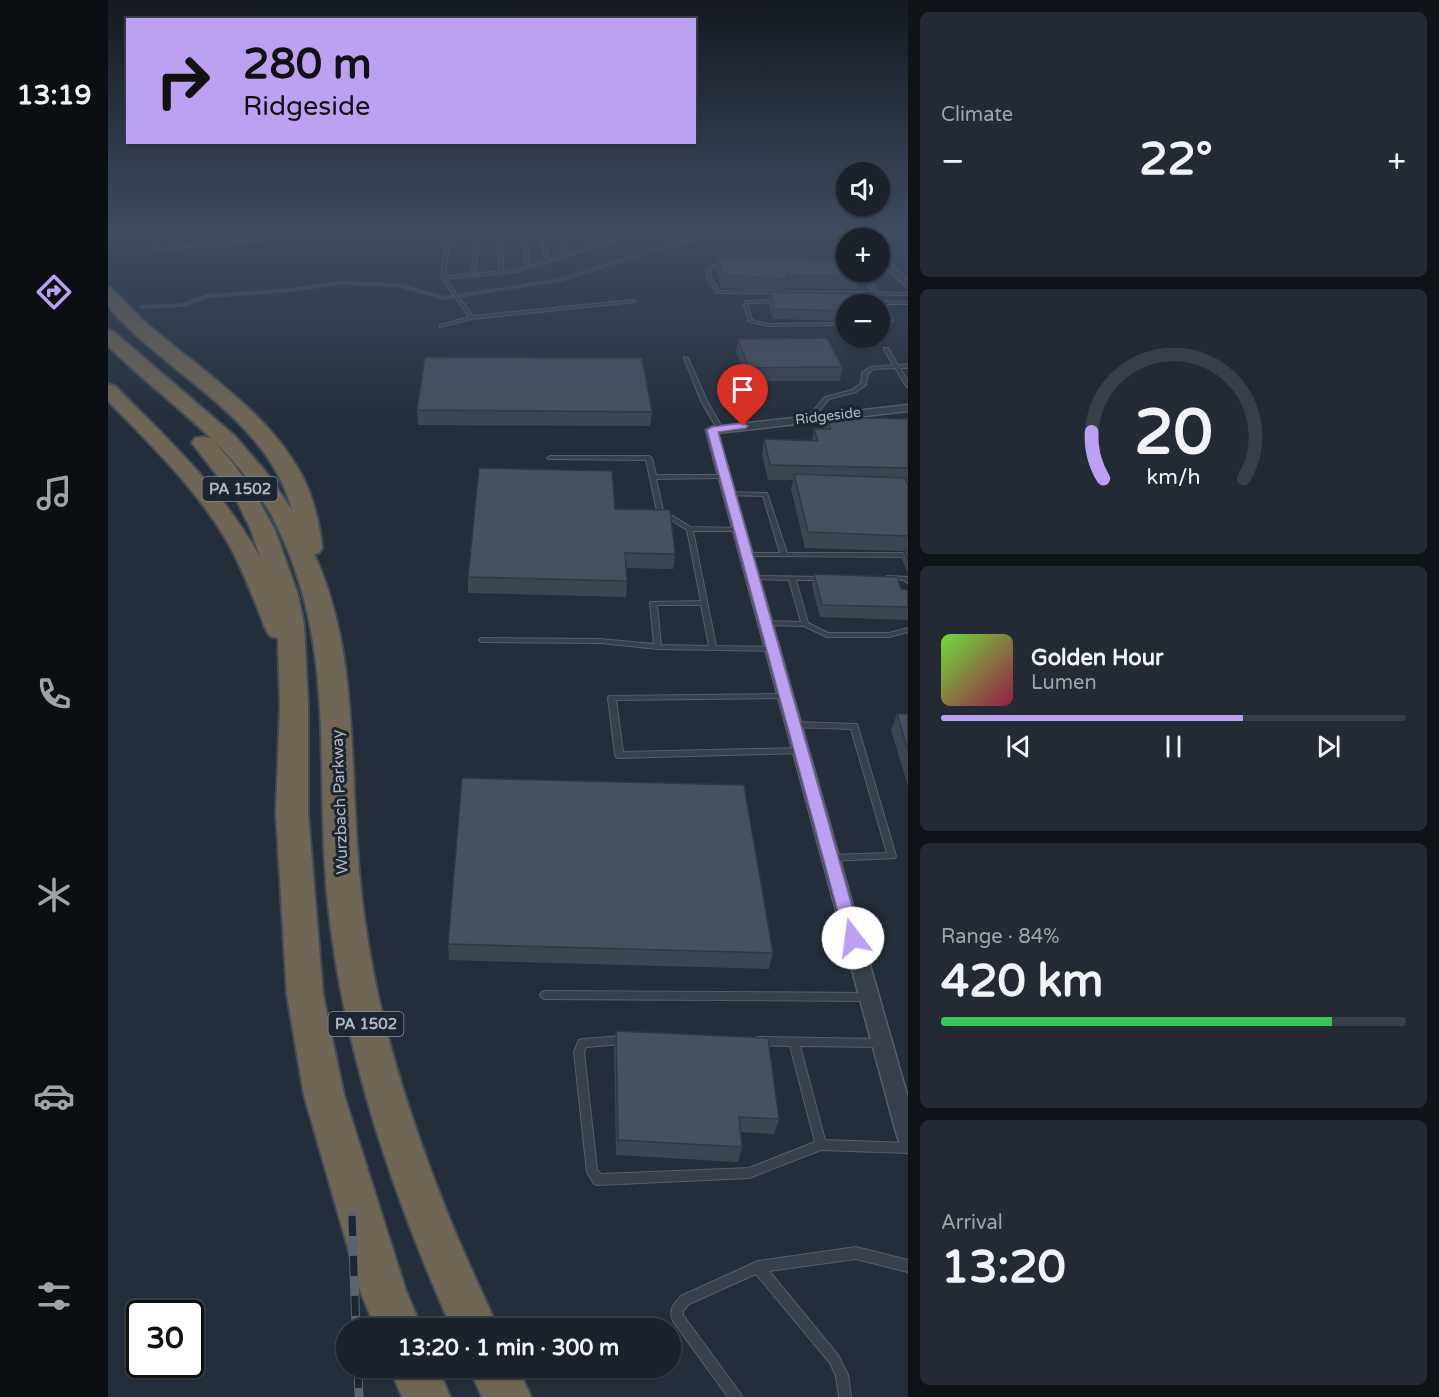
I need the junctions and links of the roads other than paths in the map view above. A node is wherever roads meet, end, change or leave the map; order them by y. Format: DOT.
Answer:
graph roads {
  1 [pos="111,298"];
  2 [pos="458,298"];
  3 [pos="634,301"];
  4 [pos="787,301"];
  5 [pos="890,303"];
  6 [pos="908,303"];
  7 [pos="472,318"];
  8 [pos="836,324"];
  9 [pos="442,326"];
  10 [pos="108,336"];
  11 [pos="886,349"];
  12 [pos="108,357"];
  13 [pos="686,358"];
  14 [pos="897,366"];
  15 [pos="908,366"];
  16 [pos="908,385"];
  17 [pos="108,390"];
  18 [pos="908,408"];
  19 [pos="810,418"];
  20 [pos="716,430"];
  21 [pos="550,458"];
  22 [pos="725,476"];
  23 [pos="653,477"];
  24 [pos="730,494"];
  25 [pos="690,529"];
  26 [pos="740,529"];
  27 [pos="747,555"];
  28 [pos="783,555"];
  29 [pos="908,555"];
  30 [pos="754,578"];
  31 [pos="792,578"];
  32 [pos="825,578"];
  33 [pos="883,578"];
  34 [pos="908,581"];
  35 [pos="316,588"];
  36 [pos="704,603"];
  37 [pos="766,623"];
  38 [pos="805,624"];
  39 [pos="908,630"];
  40 [pos="483,640"];
  41 [pos="658,647"];
  42 [pos="713,648"];
  43 [pos="773,648"];
  44 [pos="293,665"];
  45 [pos="786,696"];
  46 [pos="794,725"];
  47 [pos="801,752"];
  48 [pos="831,858"];
  49 [pos="545,995"];
  50 [pos="870,997"];
  51 [pos="632,1040"];
  52 [pos="751,1041"];
  53 [pos="794,1041"];
  54 [pos="882,1043"];
  55 [pos="908,1136"];
  56 [pos="821,1145"];
  57 [pos="908,1148"];
  58 [pos="908,1266"];
  59 [pos="758,1267"];
  60 [pos="394,1318"];
  61 [pos="470,1318"];
  62 [pos="418,1378"];
  63 [pos="498,1378"];
  64 [pos="426,1397"];
  65 [pos="507,1397"];
  66 [pos="736,1397"];
  67 [pos="845,1397"];
  1 -- 35 [label="highway"];
  2 -- 7 [label="lane"];
  3 -- 7 [label="lane"];
  4 -- 8 [label="lane"];
  5 -- 6 [label="lane"];
  7 -- 9 [label="lane"];
  10 -- 35 [label="highway, Wurzbach Parkway / PA 1502"];
  11 -- 14 [label="lane"];
  12 -- 44 [label="highway, PA 1502"];
  13 -- 20 [label="lane"];
  14 -- 15 [label="lane"];
  14 -- 16 [label="lane"];
  14 -- 19 [label="lane"];
  17 -- 44 [label="highway"];
  18 -- 19 [label="street, Ridgeside"];
  19 -- 20 [label="street, Ridgeside"];
  20 -- 22 [label="street"];
  21 -- 23 [label="lane"];
  22 -- 23 [label="lane"];
  22 -- 24 [label="street"];
  23 -- 25 [label="lane"];
  24 -- 26 [label="street"];
  24 -- 28 [label="lane"];
  25 -- 26 [label="lane"];
  25 -- 36 [label="lane"];
  26 -- 27 [label="street"];
  27 -- 28 [label="lane"];
  27 -- 30 [label="street"];
  28 -- 29 [label="lane"];
  30 -- 31 [label="lane"];
  30 -- 37 [label="street"];
  31 -- 32 [label="lane"];
  31 -- 38 [label="lane"];
  33 -- 34 [label="lane"];
  35 -- 61 [label="highway, Wurzbach Parkway / PA 1502"];
  36 -- 41 [label="lane"];
  36 -- 42 [label="lane"];
  37 -- 38 [label="lane"];
  37 -- 43 [label="street"];
  38 -- 39 [label="lane"];
  40 -- 41 [label="lane"];
  41 -- 42 [label="lane"];
  42 -- 43 [label="lane"];
  43 -- 45 [label="street"];
  44 -- 60 [label="highway, PA 1502"];
  45 -- 46 [label="street"];
  45 -- 47 [label="lane"];
  46 -- 47 [label="street"];
  46 -- 48 [label="lane"];
  47 -- 48 [label="street"];
  48 -- 50 [label="street"];
  49 -- 50 [label="lane"];
  50 -- 54 [label="street"];
  51 -- 56 [label="lane"];
  52 -- 53 [label="lane"];
  53 -- 54 [label="lane"];
  53 -- 56 [label="lane"];
  54 -- 55 [label="street"];
  56 -- 57 [label="lane"];
  58 -- 59 [label="lane"];
  59 -- 66 [label="lane"];
  59 -- 67 [label="lane"];
  62 -- 64 [label="highway"];
  63 -- 65 [label="highway"];
}
